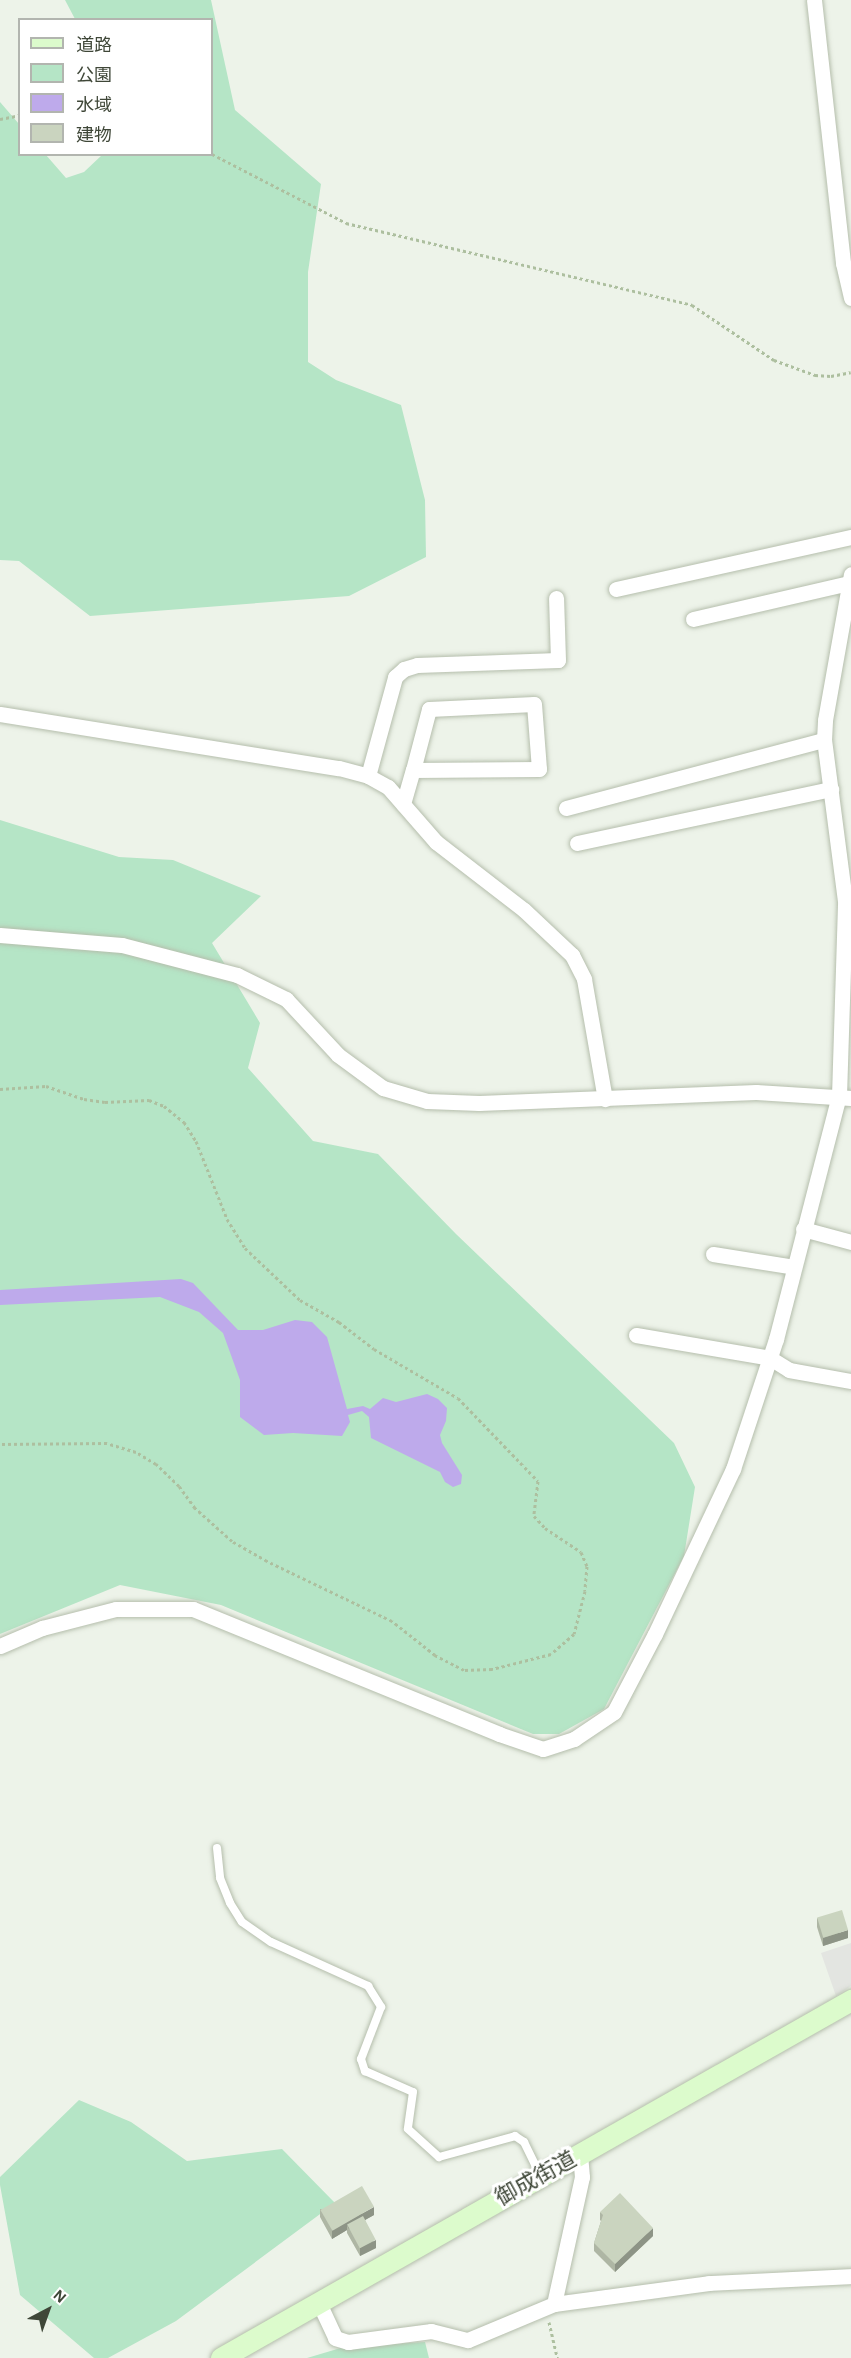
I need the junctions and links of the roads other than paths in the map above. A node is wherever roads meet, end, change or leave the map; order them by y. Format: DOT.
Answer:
graph roads {
  1 [pos="813,0"];
  2 [pos="851,298"];
  3 [pos="851,537"];
  4 [pos="850,579"];
  5 [pos="616,589"];
  6 [pos="556,598"];
  7 [pos="693,619"];
  8 [pos="0,714"];
  9 [pos="824,740"];
  10 [pos="412,770"];
  11 [pos="368,776"];
  12 [pos="831,789"];
  13 [pos="403,804"];
  14 [pos="566,808"];
  15 [pos="577,843"];
  16 [pos="0,935"];
  17 [pos="845,1097"];
  18 [pos="605,1099"];
  19 [pos="803,1229"];
  20 [pos="851,1242"];
  21 [pos="713,1254"];
  22 [pos="794,1267"];
  23 [pos="636,1335"];
  24 [pos="770,1358"];
  25 [pos="850,1377"];
  26 [pos="0,1646"];
  27 [pos="217,1848"];
  28 [pos="851,2000"];
  29 [pos="580,2154"];
  30 [pos="541,2176"];
  31 [pos="851,2276"];
  32 [pos="319,2303"];
  33 [pos="550,2306"];
  34 [pos="221,2358"];
  1 -- 2 [label="street"];
  3 -- 5 [label="street"];
  4 -- 7 [label="street"];
  4 -- 9 [label="street"];
  6 -- 11 [label="street"];
  8 -- 11 [label="street"];
  9 -- 12 [label="street"];
  9 -- 14 [label="street"];
  10 -- 10 [label="street"];
  10 -- 13 [label="street"];
  11 -- 13 [label="street"];
  12 -- 15 [label="street"];
  12 -- 17 [label="street"];
  13 -- 18 [label="street"];
  16 -- 18 [label="street"];
  17 -- 18 [label="street"];
  17 -- 19 [label="street"];
  19 -- 20 [label="street"];
  19 -- 22 [label="street"];
  21 -- 22 [label="street"];
  22 -- 24 [label="street"];
  23 -- 24 [label="street"];
  24 -- 25 [label="street"];
  24 -- 26 [label="street"];
  27 -- 30 [label="lane"];
  28 -- 29 [label="street, 御成街道"];
  29 -- 30 [label="street, 御成街道"];
  29 -- 33 [label="street"];
  30 -- 32 [label="street, 御成街道"];
  31 -- 33 [label="street"];
  32 -- 33 [label="street"];
  32 -- 34 [label="street, 御成街道"];
}
